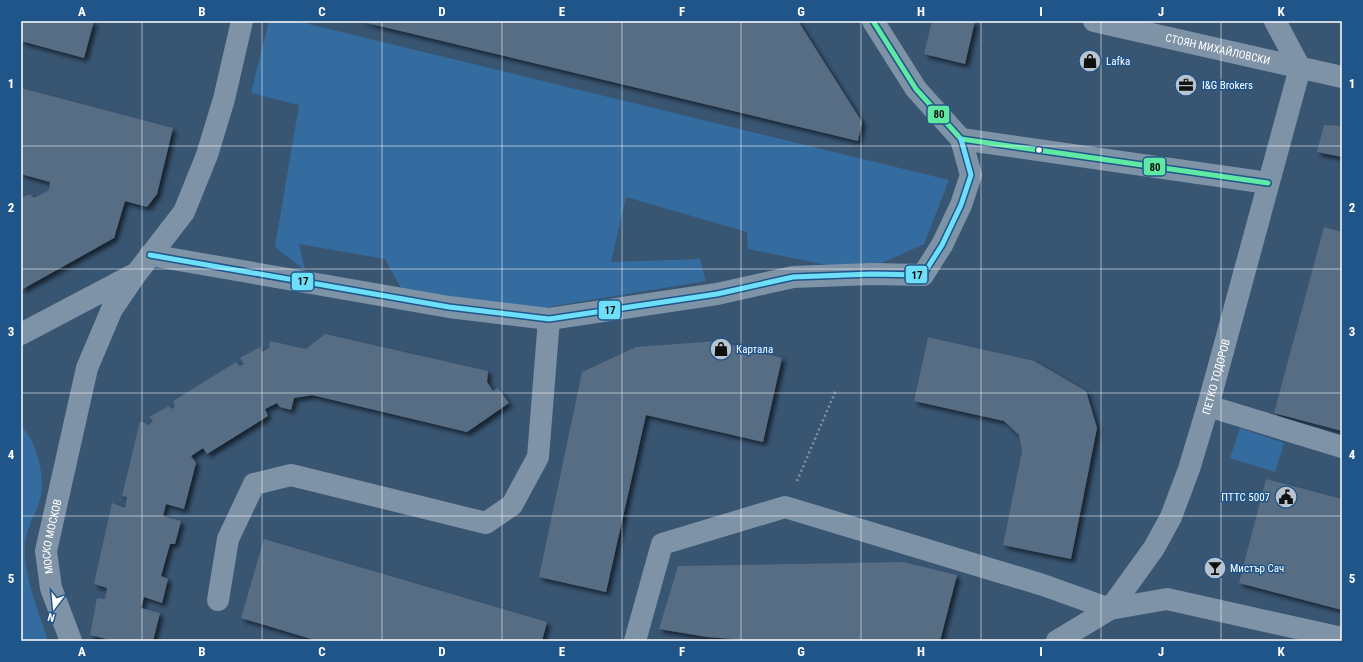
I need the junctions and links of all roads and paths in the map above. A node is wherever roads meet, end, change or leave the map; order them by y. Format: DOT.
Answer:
graph roads {
  1 [pos="242,21"];
  2 [pos="873,21"];
  3 [pos="1275,21"];
  4 [pos="1100,22"];
  5 [pos="1300,68"];
  6 [pos="1342,77"];
  7 [pos="961,140"];
  8 [pos="1268,183"];
  9 [pos="150,255"];
  10 [pos="136,274"];
  11 [pos="549,320"];
  12 [pos="21,334"];
  13 [pos="836,390"];
  14 [pos="1208,406"];
  15 [pos="1342,447"];
  16 [pos="785,507"];
  17 [pos="218,600"];
  18 [pos="1110,609"];
  19 [pos="1342,638"];
  20 [pos="71,641"];
  21 [pos="635,641"];
  22 [pos="1057,641"];
  1 -- 9 [label="street, МОСКО МОСКОВ"];
  2 -- 7 [label="street"];
  3 -- 5 [label="street"];
  4 -- 5 [label="street, СТОЯН МИХАЙЛОВСКИ"];
  5 -- 6 [label="street, СТОЯН МИХАЙЛОВСКИ"];
  5 -- 8 [label="street, ПЕТКО ТОДОРОВ"];
  7 -- 8 [label="street"];
  7 -- 11 [label="street"];
  8 -- 14 [label="street, ПЕТКО ТОДОРОВ"];
  9 -- 10 [label="street, МОСКО МОСКОВ"];
  9 -- 11 [label="street"];
  10 -- 12 [label="street"];
  10 -- 20 [label="street, МОСКО МОСКОВ"];
  11 -- 17 [label="street"];
  13 -- 16 [label="path"];
  14 -- 15 [label="street"];
  14 -- 18 [label="street, ПЕТКО ТОДОРОВ"];
  16 -- 18 [label="street"];
  16 -- 21 [label="street"];
  18 -- 19 [label="street"];
  18 -- 22 [label="street, ПЕТКО ТОДОРОВ"];
}
